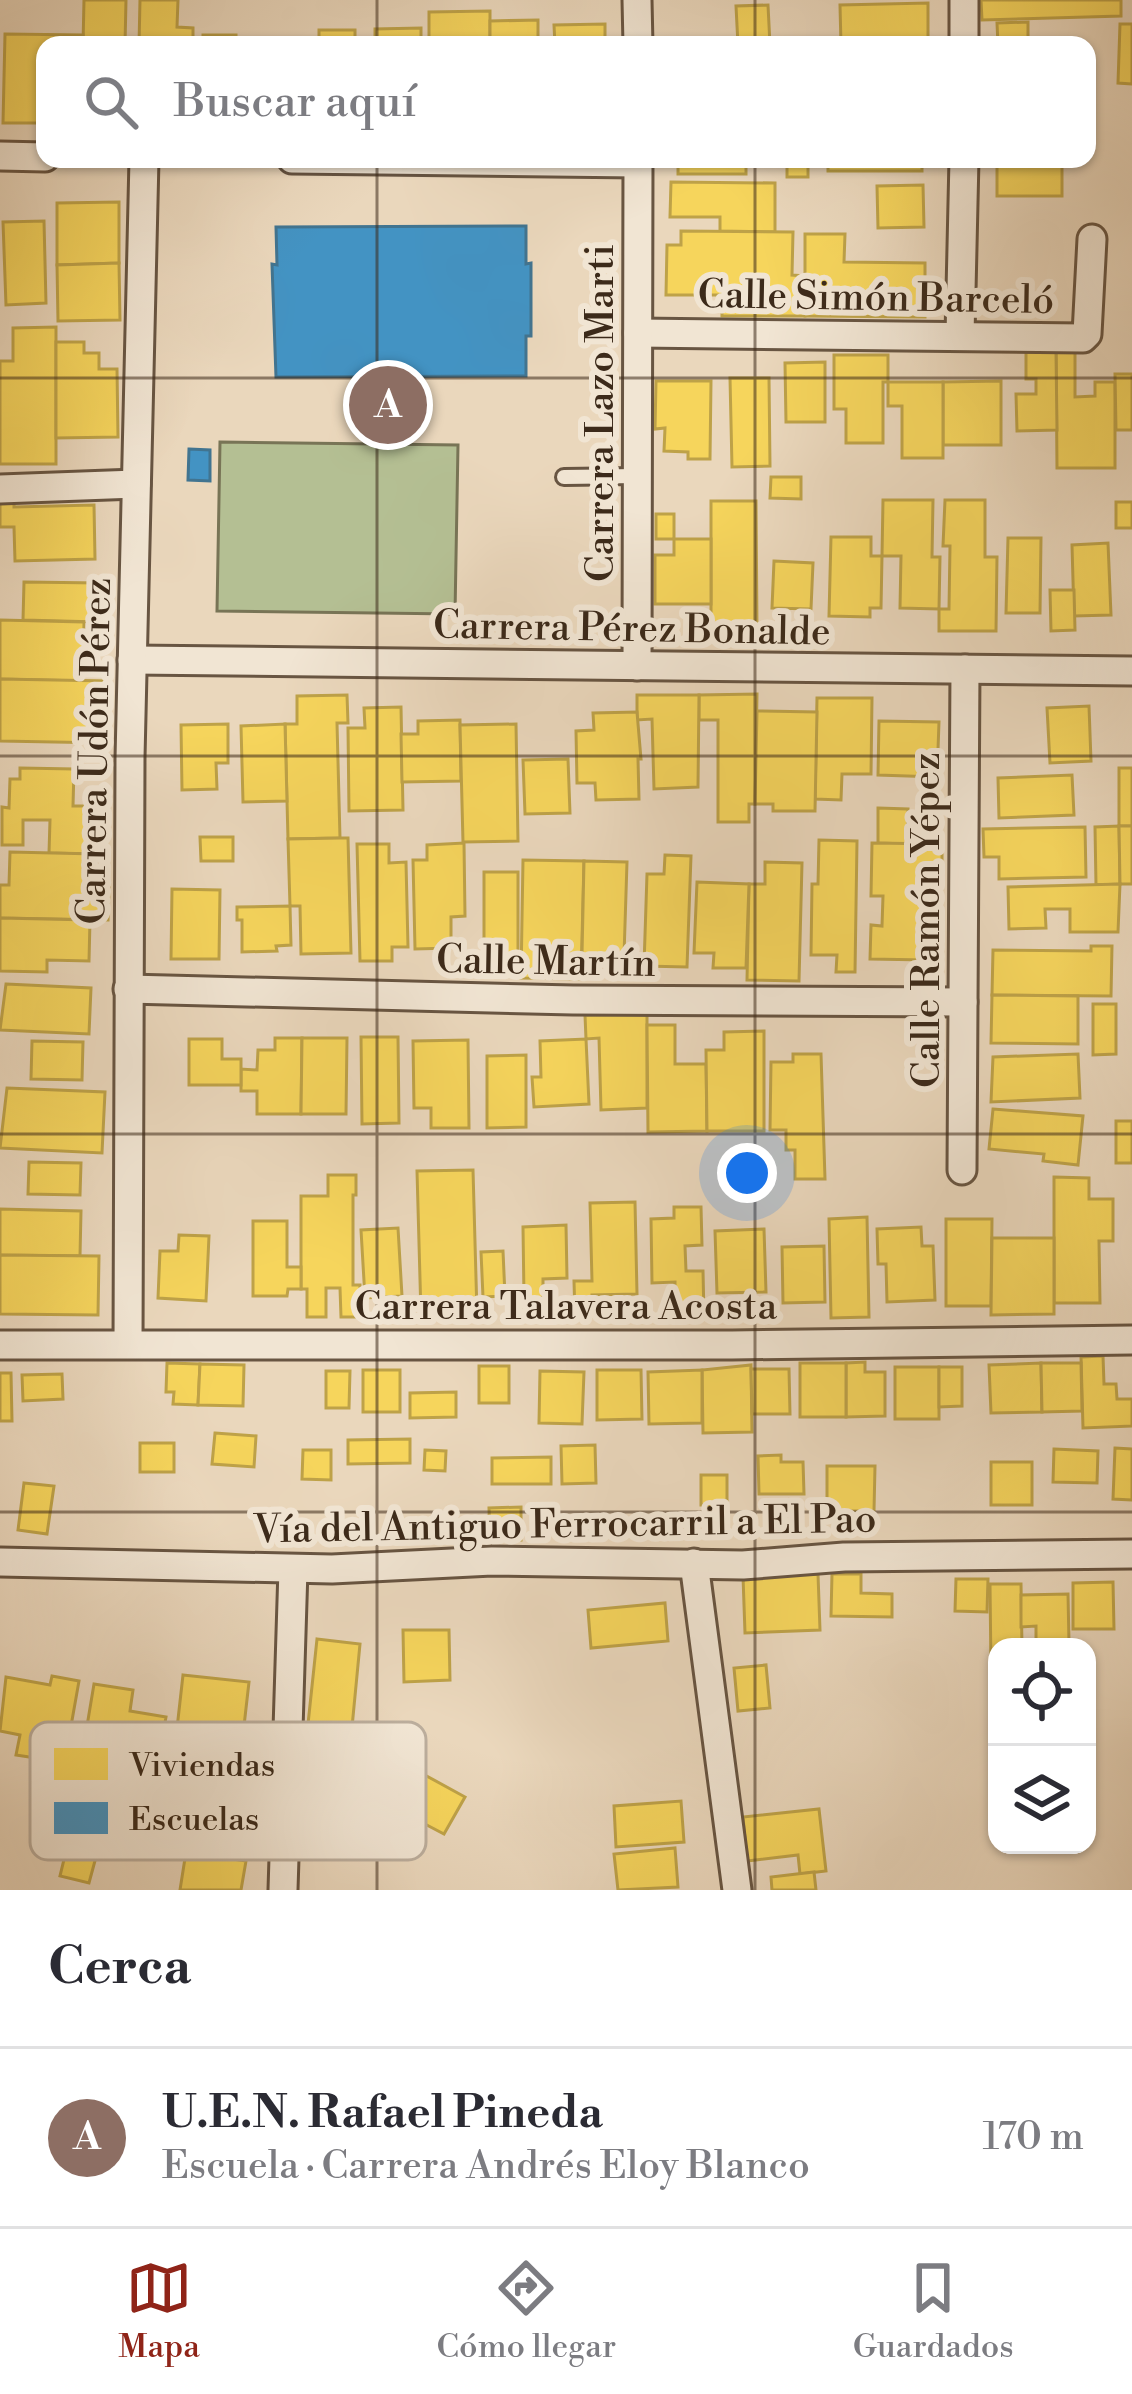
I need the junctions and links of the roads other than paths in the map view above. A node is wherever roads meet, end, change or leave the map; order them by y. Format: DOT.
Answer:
graph roads {
  1 [pos="638,0"];
  2 [pos="964,0"];
  3 [pos="638,36"];
  4 [pos="964,36"];
  5 [pos="0,156"];
  6 [pos="36,157"];
  7 [pos="144,168"];
  8 [pos="638,168"];
  9 [pos="964,168"];
  10 [pos="1092,239"];
  11 [pos="638,333"];
  12 [pos="960,334"];
  13 [pos="639,476"];
  14 [pos="564,477"];
  15 [pos="136,484"];
  16 [pos="0,489"];
  17 [pos="132,660"];
  18 [pos="637,666"];
  19 [pos="965,669"];
  20 [pos="1132,671"];
  21 [pos="128,989"];
  22 [pos="963,1002"];
  23 [pos="962,1170"];
  24 [pos="1132,1340"];
  25 [pos="128,1344"];
  26 [pos="0,1345"];
  27 [pos="1132,1554"];
  28 [pos="0,1562"];
  29 [pos="694,1563"];
  30 [pos="293,1570"];
  31 [pos="288,1722"];
  32 [pos="284,1860"];
  33 [pos="283,1890"];
  34 [pos="737,1890"];
  1 -- 3 [label="street"];
  2 -- 4 [label="street"];
  5 -- 6 [label="street"];
  7 -- 15 [label="street, Carrera Udón Pérez"];
  8 -- 11 [label="street, Carrera Lazo Marti"];
  9 -- 12 [label="street"];
  10 -- 12 [label="street, Calle Simón Barceló"];
  11 -- 12 [label="street, Calle Simón Barceló"];
  11 -- 13 [label="street, Carrera Lazo Marti"];
  13 -- 14 [label="lane"];
  13 -- 18 [label="street, Carrera Lazo Marti"];
  15 -- 16 [label="street"];
  15 -- 17 [label="street, Carrera Udón Pérez"];
  17 -- 18 [label="street, Carrera Pérez Bonalde"];
  17 -- 21 [label="street, Carrera Udón Pérez"];
  18 -- 19 [label="street, Carrera Pérez Bonalde"];
  19 -- 20 [label="street, Carrera Pérez Bonalde"];
  19 -- 22 [label="street, Calle Ramón Yépez"];
  21 -- 22 [label="street, Calle Martín"];
  21 -- 25 [label="street, Carrera Udón Pérez"];
  22 -- 23 [label="street, Calle Ramón Yépez"];
  24 -- 25 [label="street, Carrera Talavera Acosta"];
  25 -- 26 [label="street, Carrera Talavera Acosta"];
  27 -- 29 [label="street, Vía del Antiguo Ferrocarril a El Pao"];
  28 -- 30 [label="street, Vía del Antiguo Ferrocarril a El Pao"];
  29 -- 30 [label="street, Vía del Antiguo Ferrocarril a El Pao"];
  29 -- 34 [label="street"];
  30 -- 31 [label="street"];
  32 -- 33 [label="street"];
}
